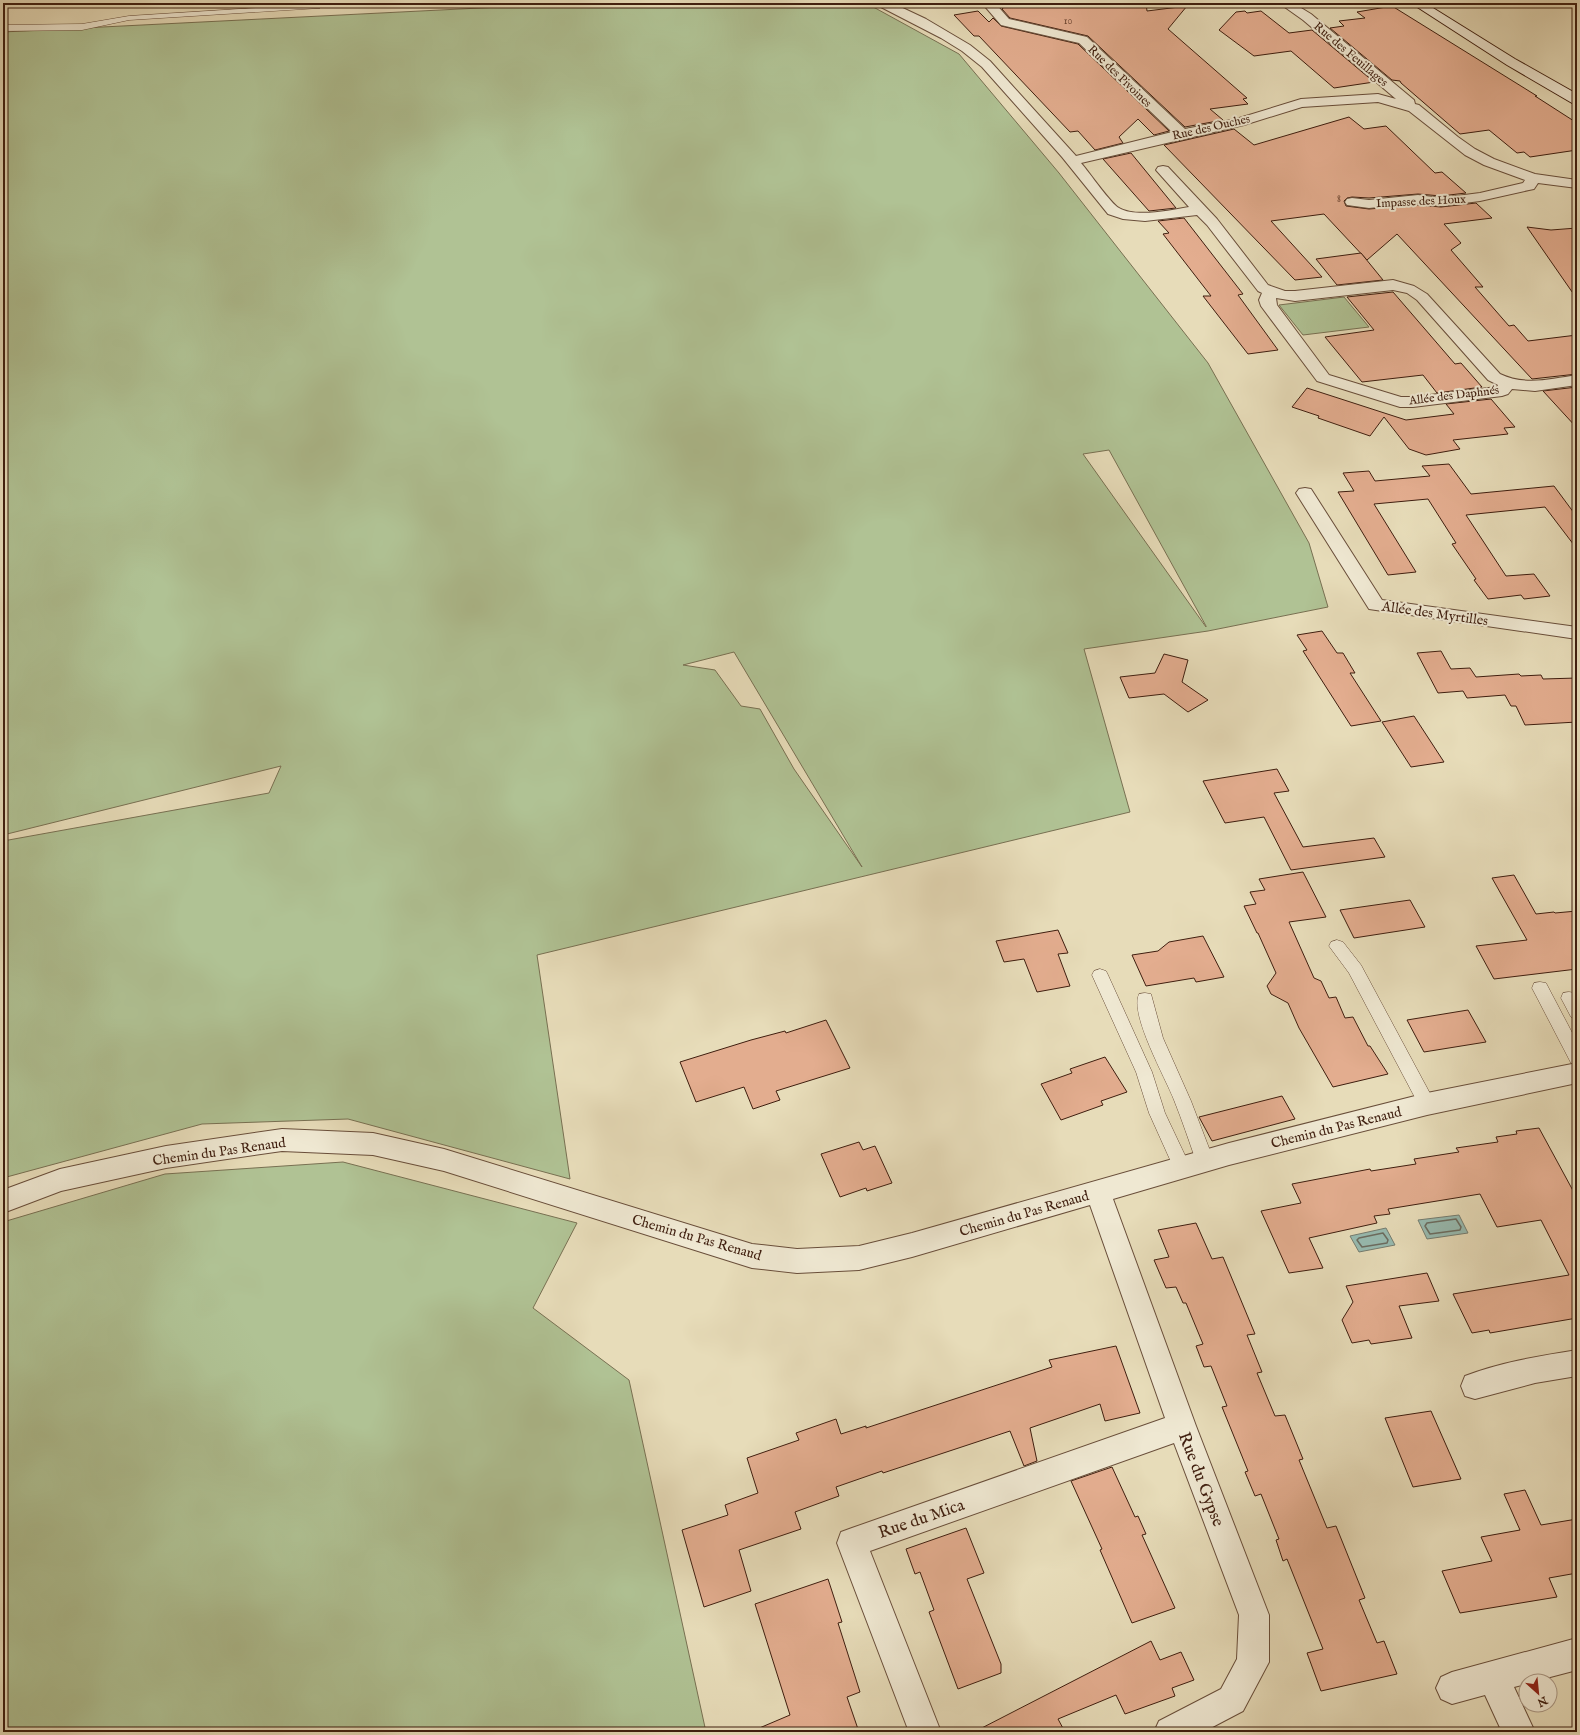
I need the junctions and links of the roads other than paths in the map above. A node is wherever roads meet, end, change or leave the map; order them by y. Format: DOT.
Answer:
graph roads {
  1 [pos="885,3"];
  2 [pos="988,3"];
  3 [pos="1285,3"];
  4 [pos="1417,3"];
  5 [pos="317,6"];
  6 [pos="3,28"];
  7 [pos="1393,90"];
  8 [pos="1381,98"];
  9 [pos="1577,100"];
  10 [pos="1414,108"];
  11 [pos="1182,134"];
  12 [pos="1072,161"];
  13 [pos="1163,170"];
  14 [pos="1534,178"];
  15 [pos="1577,184"];
  16 [pos="1352,202"];
  17 [pos="1200,210"];
  18 [pos="1270,292"];
  19 [pos="1577,380"];
  20 [pos="1508,384"];
  21 [pos="1305,494"];
  22 [pos="1577,633"];
  23 [pos="1337,946"];
  24 [pos="1100,975"];
  25 [pos="1540,988"];
  26 [pos="1569,998"];
  27 [pos="1145,999"];
  28 [pos="1577,1012"];
  29 [pos="1577,1058"];
  30 [pos="1577,1073"];
  31 [pos="1428,1104"];
  32 [pos="1193,1165"];
  33 [pos="1096,1192"];
  34 [pos="3,1202"];
  35 [pos="1577,1362"];
  36 [pos="1475,1386"];
  37 [pos="1182,1426"];
  38 [pos="1577,1654"];
  39 [pos="1493,1677"];
  40 [pos="1452,1688"];
  41 [pos="925,1732"];
  42 [pos="1170,1732"];
  43 [pos="1519,1732"];
  1 -- 12 [label="street"];
  2 -- 11 [label="street, Rue des Pivoines"];
  3 -- 7 [label="street, Rue des Feuillages"];
  4 -- 9 [label="street"];
  5 -- 6 [label="lane"];
  7 -- 8 [label="street"];
  7 -- 10 [label="street, Rue des Feuillages"];
  8 -- 10 [label="street, Rue des Ouches"];
  8 -- 11 [label="street, Rue des Ouches"];
  10 -- 14 [label="street, Rue des Ouches"];
  11 -- 12 [label="street, Rue des Ouches"];
  12 -- 17 [label="street"];
  13 -- 17 [label="street"];
  14 -- 15 [label="street, Rue des Ouches"];
  14 -- 16 [label="street, Impasse des Houx"];
  17 -- 18 [label="street"];
  18 -- 20 [label="street, Allée des Daphnés"];
  18 -- 20 [label="street, Allée des Daphnés"];
  19 -- 20 [label="street"];
  21 -- 22 [label="street, Allée des Myrtilles"];
  23 -- 31 [label="lane"];
  24 -- 32 [label="lane"];
  25 -- 29 [label="lane"];
  26 -- 28 [label="lane"];
  27 -- 32 [label="lane"];
  30 -- 31 [label="street, Chemin du Pas Renaud"];
  31 -- 32 [label="street, Chemin du Pas Renaud"];
  32 -- 33 [label="street, Chemin du Pas Renaud"];
  33 -- 34 [label="street, Chemin du Pas Renaud"];
  33 -- 37 [label="street, Rue du Gypse"];
  35 -- 36 [label="street"];
  37 -- 41 [label="street, Rue du Mica"];
  37 -- 42 [label="street, Rue du Gypse"];
  38 -- 39 [label="street"];
  39 -- 40 [label="street"];
  39 -- 43 [label="street"];
}
